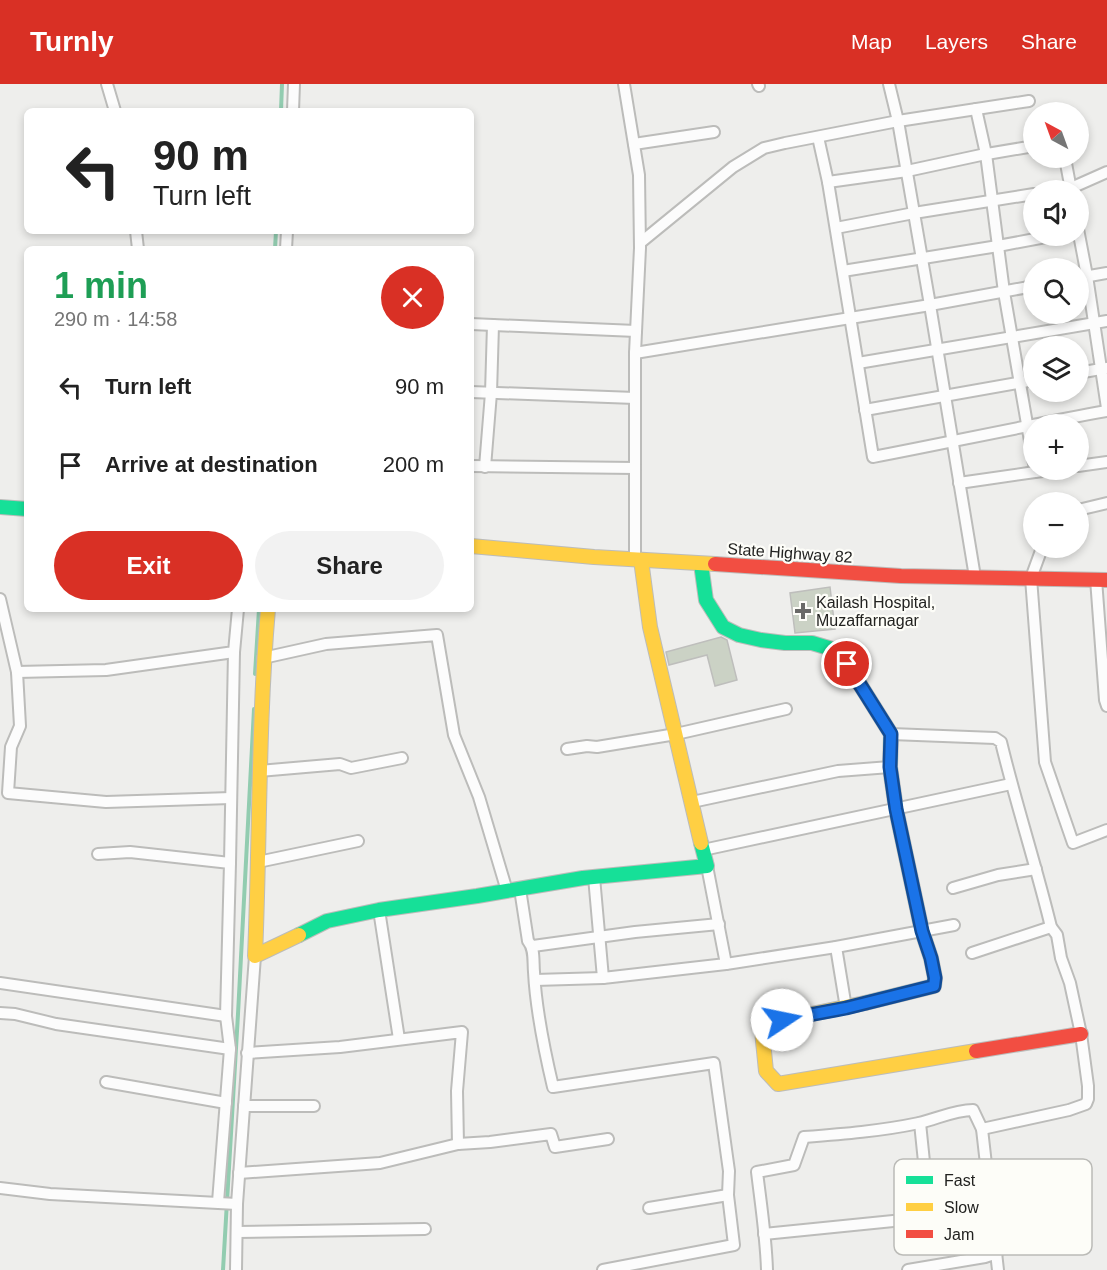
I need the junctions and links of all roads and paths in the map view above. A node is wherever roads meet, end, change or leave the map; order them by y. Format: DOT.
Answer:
graph roads {
  1 [pos="107,84"];
  2 [pos="294,84"];
  3 [pos="624,84"];
  4 [pos="889,84"];
  5 [pos="1029,101"];
  6 [pos="114,108"];
  7 [pos="293,108"];
  8 [pos="976,109"];
  9 [pos="898,121"];
  10 [pos="714,132"];
  11 [pos="818,136"];
  12 [pos="634,144"];
  13 [pos="1023,148"];
  14 [pos="986,154"];
  15 [pos="907,171"];
  16 [pos="1107,172"];
  17 [pos="1089,180"];
  18 [pos="828,182"];
  19 [pos="1023,196"];
  20 [pos="992,200"];
  21 [pos="914,213"];
  22 [pos="836,228"];
  23 [pos="1023,241"];
  24 [pos="640,243"];
  25 [pos="998,246"];
  26 [pos="922,258"];
  27 [pos="843,271"];
  28 [pos="1107,273"];
  29 [pos="1089,276"];
  30 [pos="1023,288"];
  31 [pos="1004,292"];
  32 [pos="1089,302"];
  33 [pos="930,305"];
  34 [pos="851,318"];
  35 [pos="1107,321"];
  36 [pos="1094,322"];
  37 [pos="474,324"];
  38 [pos="493,325"];
  39 [pos="636,331"];
  40 [pos="1011,337"];
  41 [pos="938,349"];
  42 [pos="635,353"];
  43 [pos="858,363"];
  44 [pos="1104,368"];
  45 [pos="1089,371"];
  46 [pos="1023,381"];
  47 [pos="1019,382"];
  48 [pos="474,392"];
  49 [pos="491,393"];
  50 [pos="945,396"];
  51 [pos="635,398"];
  52 [pos="866,410"];
  53 [pos="1107,410"];
  54 [pos="1025,414"];
  55 [pos="1087,414"];
  56 [pos="1023,427"];
  57 [pos="952,442"];
  58 [pos="1107,462"];
  59 [pos="1089,464"];
  60 [pos="474,466"];
  61 [pos="485,467"];
  62 [pos="635,468"];
  63 [pos="1023,470"];
  64 [pos="959,483"];
  65 [pos="1107,503"];
  66 [pos="0,507"];
  67 [pos="1089,507"];
  68 [pos="24,508"];
  69 [pos="474,546"];
  70 [pos="1038,558"];
  71 [pos="638,560"];
  72 [pos="700,564"];
  73 [pos="975,578"];
  74 [pos="1031,578"];
  75 [pos="1102,580"];
  76 [pos="0,599"];
  77 [pos="238,612"];
  78 [pos="268,612"];
  79 [pos="234,652"];
  80 [pos="263,658"];
  81 [pos="16,672"];
  82 [pos="1107,706"];
  83 [pos="786,709"];
  84 [pos="676,734"];
  85 [pos="891,734"];
  86 [pos="5,747"];
  87 [pos="567,749"];
  88 [pos="402,758"];
  89 [pos="890,767"];
  90 [pos="259,771"];
  91 [pos="1011,784"];
  92 [pos="231,798"];
  93 [pos="692,802"];
  94 [pos="896,809"];
  95 [pos="1107,830"];
  96 [pos="358,841"];
  97 [pos="703,850"];
  98 [pos="98,854"];
  99 [pos="258,862"];
  100 [pos="230,863"];
  101 [pos="707,866"];
  102 [pos="1036,868"];
  103 [pos="594,877"];
  104 [pos="953,888"];
  105 [pos="514,890"];
  106 [pos="379,910"];
  107 [pos="719,924"];
  108 [pos="954,925"];
  109 [pos="1051,927"];
  110 [pos="922,931"];
  111 [pos="599,937"];
  112 [pos="532,946"];
  113 [pos="836,947"];
  114 [pos="972,953"];
  115 [pos="255,956"];
  116 [pos="726,964"];
  117 [pos="603,978"];
  118 [pos="535,980"];
  119 [pos="0,983"];
  120 [pos="846,1008"];
  121 [pos="0,1012"];
  122 [pos="226,1016"];
  123 [pos="1081,1034"];
  124 [pos="399,1039"];
  125 [pos="230,1049"];
  126 [pos="247,1053"];
  127 [pos="106,1082"];
  128 [pos="226,1103"];
  129 [pos="243,1106"];
  130 [pos="314,1106"];
  131 [pos="920,1122"];
  132 [pos="982,1129"];
  133 [pos="608,1139"];
  134 [pos="458,1144"];
  135 [pos="924,1159"];
  136 [pos="985,1159"];
  137 [pos="239,1173"];
  138 [pos="0,1188"];
  139 [pos="728,1195"];
  140 [pos="227,1203"];
  141 [pos="649,1208"];
  142 [pos="894,1221"];
  143 [pos="425,1229"];
  144 [pos="237,1232"];
  145 [pos="764,1234"];
  146 [pos="991,1255"];
  147 [pos="997,1255"];
  148 [pos="237,1270"];
  149 [pos="603,1270"];
  150 [pos="767,1270"];
  151 [pos="908,1270"];
  152 [pos="998,1270"];
  1 -- 6 [label="street"];
  2 -- 7 [label="street"];
  3 -- 12 [label="street"];
  4 -- 9 [label="street"];
  5 -- 8 [label="street"];
  8 -- 9 [label="street"];
  8 -- 14 [label="street"];
  9 -- 11 [label="street"];
  9 -- 15 [label="street"];
  10 -- 12 [label="street"];
  11 -- 18 [label="street"];
  11 -- 24 [label="street"];
  12 -- 24 [label="street"];
  13 -- 14 [label="street"];
  14 -- 15 [label="street"];
  14 -- 20 [label="street"];
  15 -- 18 [label="street"];
  15 -- 21 [label="street"];
  16 -- 17 [label="street"];
  18 -- 22 [label="street"];
  19 -- 20 [label="street"];
  20 -- 21 [label="street"];
  20 -- 25 [label="street"];
  21 -- 22 [label="street"];
  21 -- 26 [label="street"];
  22 -- 27 [label="street"];
  23 -- 25 [label="street"];
  24 -- 39 [label="street"];
  25 -- 26 [label="street"];
  25 -- 31 [label="street"];
  26 -- 27 [label="street"];
  26 -- 33 [label="street"];
  27 -- 34 [label="street"];
  28 -- 29 [label="street"];
  30 -- 31 [label="street"];
  31 -- 33 [label="street"];
  31 -- 40 [label="street"];
  32 -- 36 [label="street"];
  33 -- 34 [label="street"];
  33 -- 41 [label="street"];
  34 -- 42 [label="street"];
  34 -- 43 [label="street"];
  35 -- 36 [label="street"];
  36 -- 40 [label="street"];
  36 -- 44 [label="street"];
  37 -- 38 [label="street"];
  38 -- 39 [label="street"];
  38 -- 49 [label="street"];
  39 -- 42 [label="street"];
  40 -- 41 [label="street"];
  40 -- 47 [label="street"];
  41 -- 43 [label="street"];
  41 -- 50 [label="street"];
  42 -- 51 [label="street"];
  43 -- 52 [label="street"];
  44 -- 45 [label="street"];
  44 -- 53 [label="street"];
  46 -- 47 [label="street"];
  47 -- 50 [label="street"];
  47 -- 54 [label="street"];
  48 -- 49 [label="street"];
  49 -- 51 [label="street"];
  49 -- 61 [label="street"];
  50 -- 52 [label="street"];
  50 -- 57 [label="street"];
  51 -- 62 [label="street"];
  52 -- 57 [label="street"];
  53 -- 55 [label="street"];
  56 -- 57 [label="street"];
  57 -- 64 [label="street"];
  58 -- 59 [label="street"];
  60 -- 61 [label="street"];
  61 -- 62 [label="street"];
  62 -- 71 [label="street"];
  63 -- 64 [label="street"];
  64 -- 73 [label="street"];
  65 -- 67 [label="street"];
  66 -- 68 [label="street"];
  69 -- 71 [label="street, State Highway 82"];
  70 -- 74 [label="street"];
  71 -- 72 [label="street, State Highway 82"];
  71 -- 84 [label="street"];
  72 -- 73 [label="street, State Highway 82"];
  72 -- 85 [label="street"];
  73 -- 74 [label="street, State Highway 82"];
  74 -- 75 [label="street, State Highway 82"];
  74 -- 95 [label="street"];
  75 -- 82 [label="street"];
  76 -- 81 [label="street"];
  77 -- 79 [label="street"];
  78 -- 80 [label="street"];
  79 -- 81 [label="street"];
  79 -- 92 [label="street"];
  80 -- 90 [label="street"];
  80 -- 105 [label="street"];
  81 -- 86 [label="street"];
  83 -- 84 [label="street"];
  84 -- 87 [label="street"];
  84 -- 93 [label="street"];
  85 -- 89 [label="street"];
  85 -- 91 [label="street"];
  86 -- 92 [label="street"];
  88 -- 90 [label="street"];
  89 -- 93 [label="street"];
  89 -- 94 [label="street"];
  90 -- 99 [label="street"];
  91 -- 94 [label="street"];
  91 -- 102 [label="street"];
  92 -- 100 [label="street"];
  93 -- 97 [label="street"];
  94 -- 97 [label="street"];
  94 -- 110 [label="street"];
  96 -- 99 [label="street"];
  97 -- 101 [label="street"];
  98 -- 100 [label="street"];
  99 -- 115 [label="street"];
  100 -- 122 [label="street"];
  101 -- 103 [label="street"];
  101 -- 107 [label="street"];
  102 -- 104 [label="street"];
  102 -- 109 [label="street"];
  103 -- 105 [label="street"];
  103 -- 111 [label="street"];
  105 -- 106 [label="street"];
  105 -- 112 [label="street"];
  106 -- 115 [label="street"];
  106 -- 124 [label="street"];
  107 -- 111 [label="street"];
  107 -- 116 [label="street"];
  108 -- 110 [label="street"];
  109 -- 114 [label="street"];
  109 -- 123 [label="street"];
  110 -- 113 [label="street"];
  110 -- 120 [label="street"];
  111 -- 112 [label="street"];
  111 -- 117 [label="street"];
  112 -- 118 [label="street"];
  113 -- 116 [label="street"];
  113 -- 120 [label="street"];
  115 -- 126 [label="street"];
  116 -- 117 [label="street"];
  117 -- 118 [label="street"];
  118 -- 139 [label="street"];
  119 -- 122 [label="street"];
  120 -- 123 [label="street"];
  121 -- 125 [label="street"];
  122 -- 125 [label="street"];
  123 -- 132 [label="street"];
  124 -- 126 [label="street"];
  124 -- 134 [label="street"];
  125 -- 128 [label="street"];
  126 -- 129 [label="street"];
  127 -- 128 [label="street"];
  128 -- 140 [label="street"];
  129 -- 130 [label="street"];
  129 -- 137 [label="street"];
  131 -- 132 [label="street"];
  131 -- 135 [label="street"];
  131 -- 145 [label="street"];
  132 -- 136 [label="street"];
  133 -- 134 [label="street"];
  134 -- 137 [label="street"];
  137 -- 140 [label="street"];
  138 -- 140 [label="street"];
  139 -- 141 [label="street"];
  139 -- 149 [label="street"];
  140 -- 144 [label="street"];
  142 -- 145 [label="street"];
  143 -- 144 [label="street"];
  144 -- 148 [label="street"];
  145 -- 150 [label="street"];
  146 -- 151 [label="street"];
  147 -- 152 [label="street"];
}
